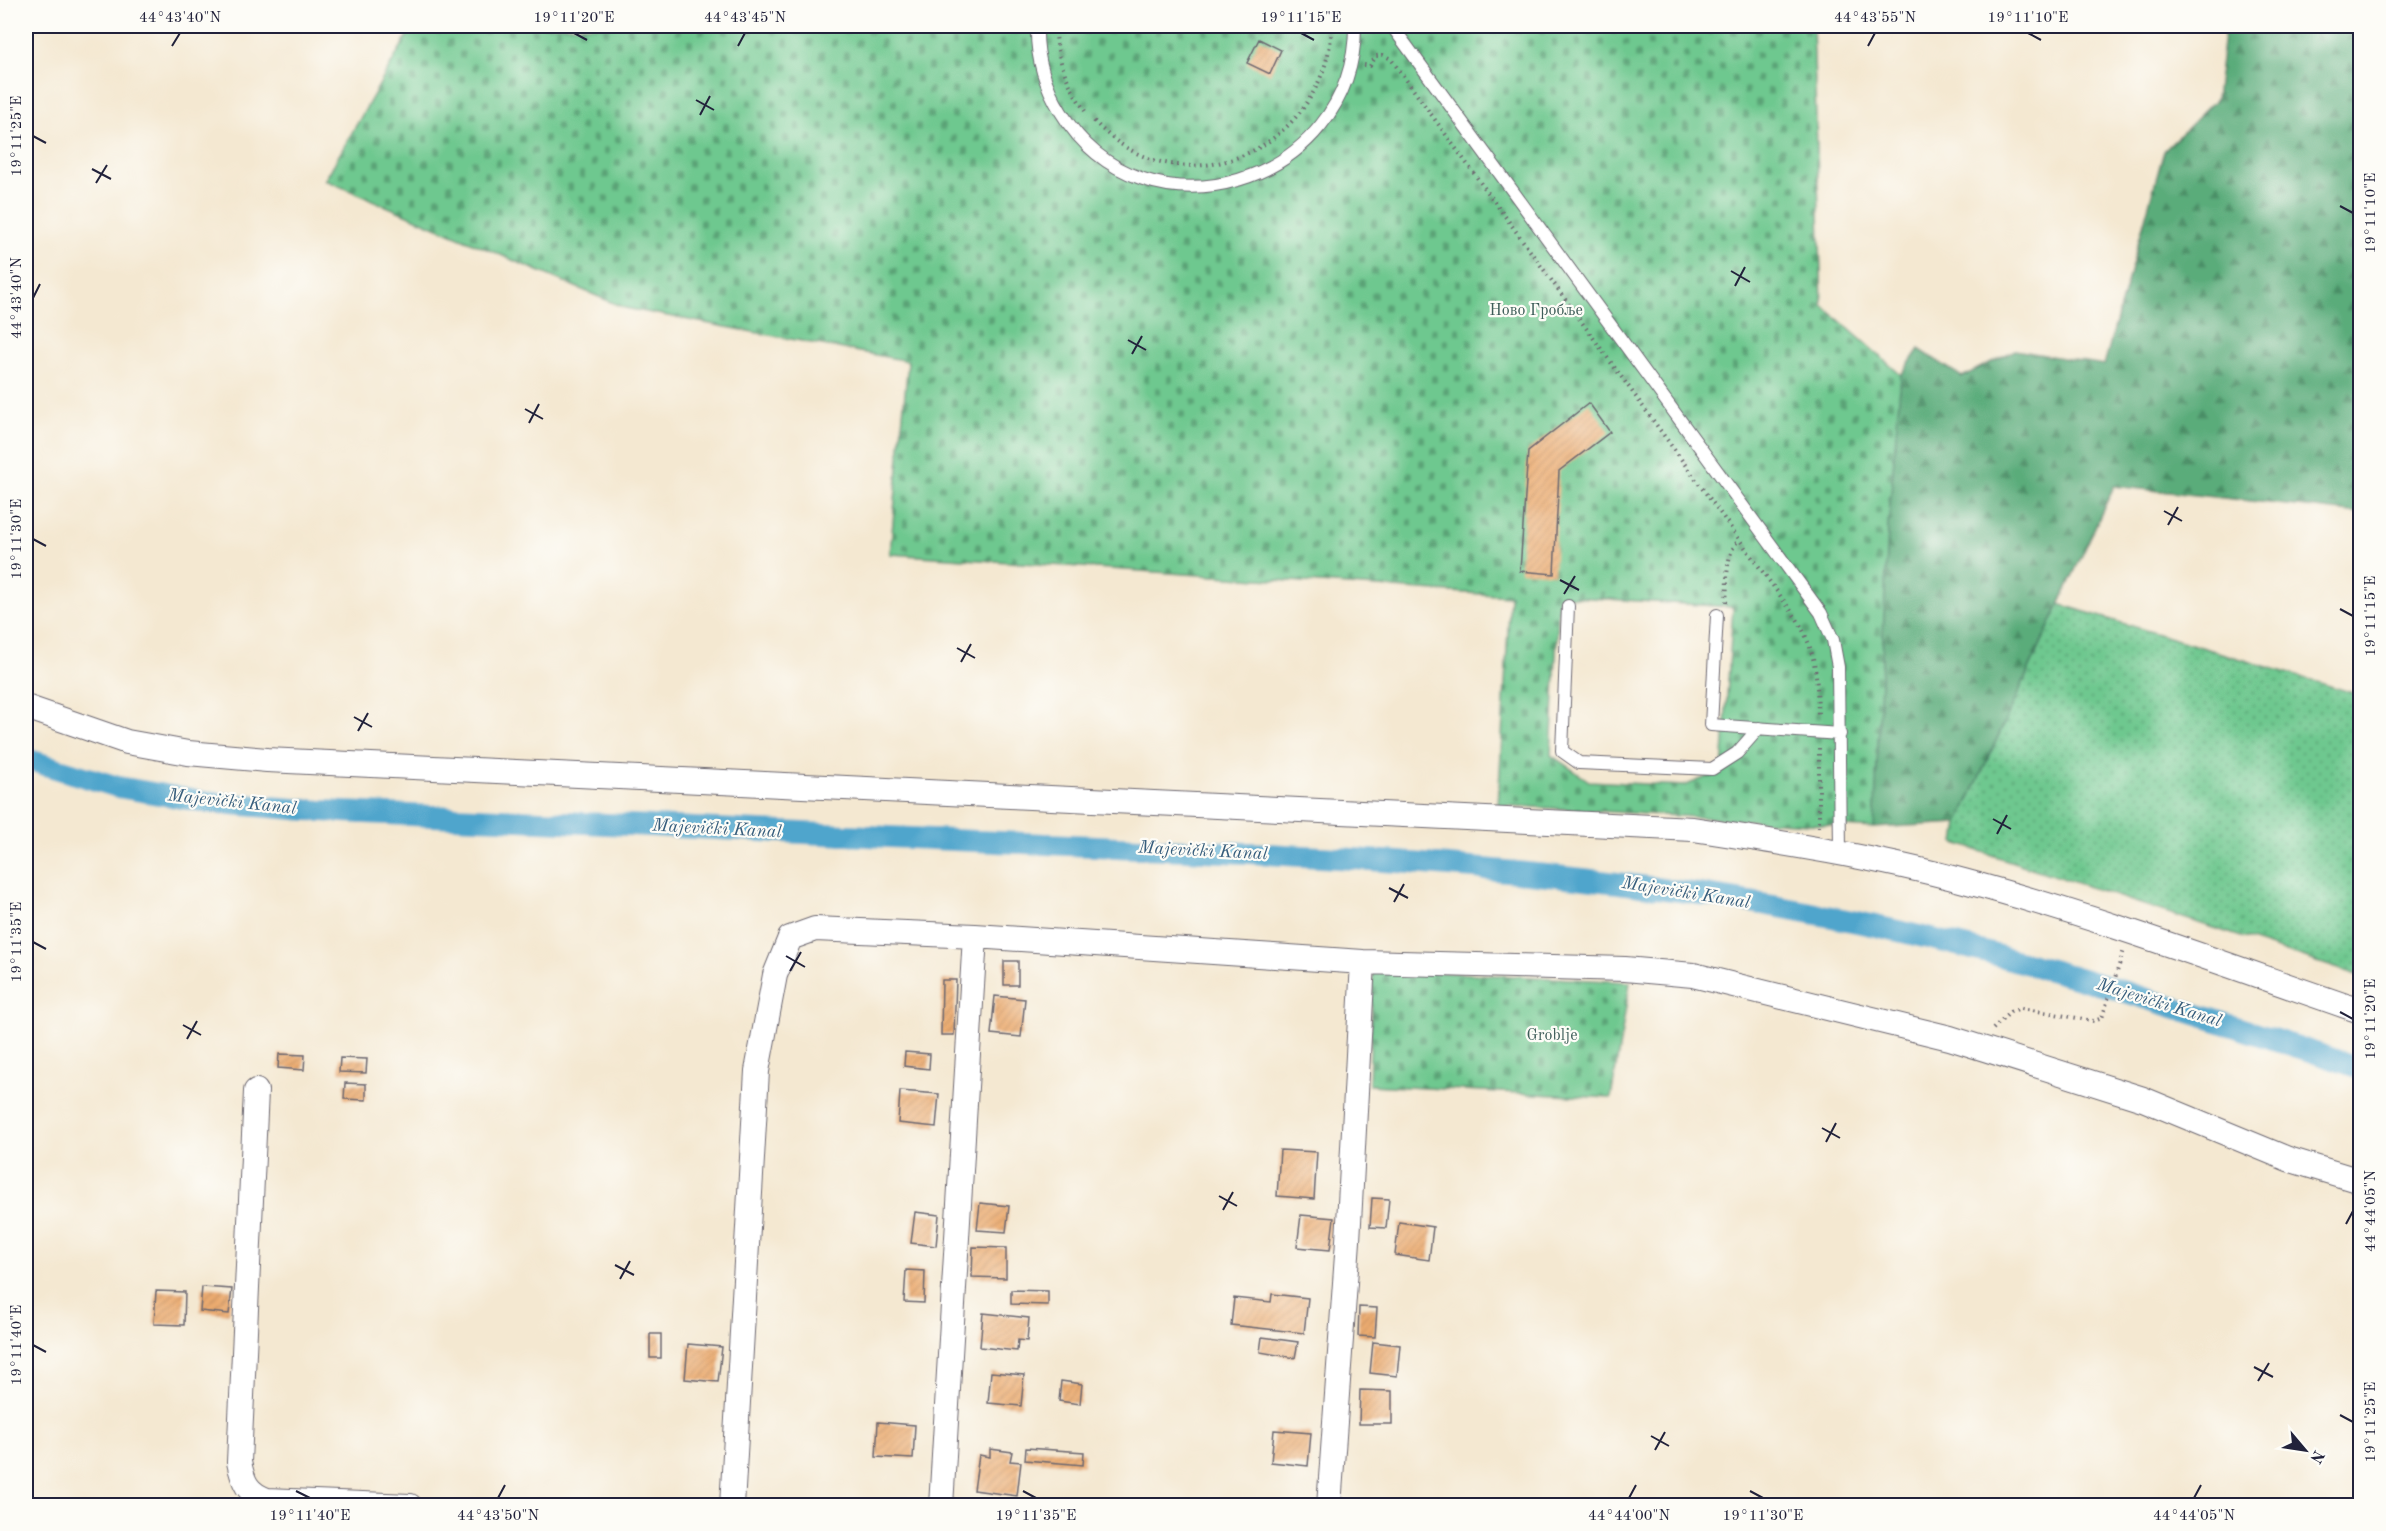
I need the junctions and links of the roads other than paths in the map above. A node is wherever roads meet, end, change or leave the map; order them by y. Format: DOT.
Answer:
graph roads {
  1 [pos="1037,26"];
  2 [pos="1355,26"];
  3 [pos="1392,26"];
  4 [pos="1568,606"];
  5 [pos="1718,615"];
  6 [pos="26,707"];
  7 [pos="1759,728"];
  8 [pos="1840,734"];
  9 [pos="1829,850"];
  10 [pos="975,936"];
  11 [pos="1363,962"];
  12 [pos="2361,1011"];
  13 [pos="256,1091"];
  14 [pos="2361,1181"];
  15 [pos="410,1506"];
  16 [pos="732,1506"];
  17 [pos="941,1506"];
  18 [pos="1329,1506"];
  1 -- 2 [label="lane"];
  3 -- 8 [label="lane"];
  4 -- 7 [label="lane"];
  5 -- 7 [label="lane"];
  6 -- 9 [label="street"];
  7 -- 8 [label="lane"];
  8 -- 9 [label="lane"];
  9 -- 12 [label="street"];
  10 -- 11 [label="street"];
  10 -- 16 [label="street"];
  10 -- 17 [label="street"];
  11 -- 14 [label="street"];
  11 -- 18 [label="street"];
  13 -- 15 [label="street"];
}
